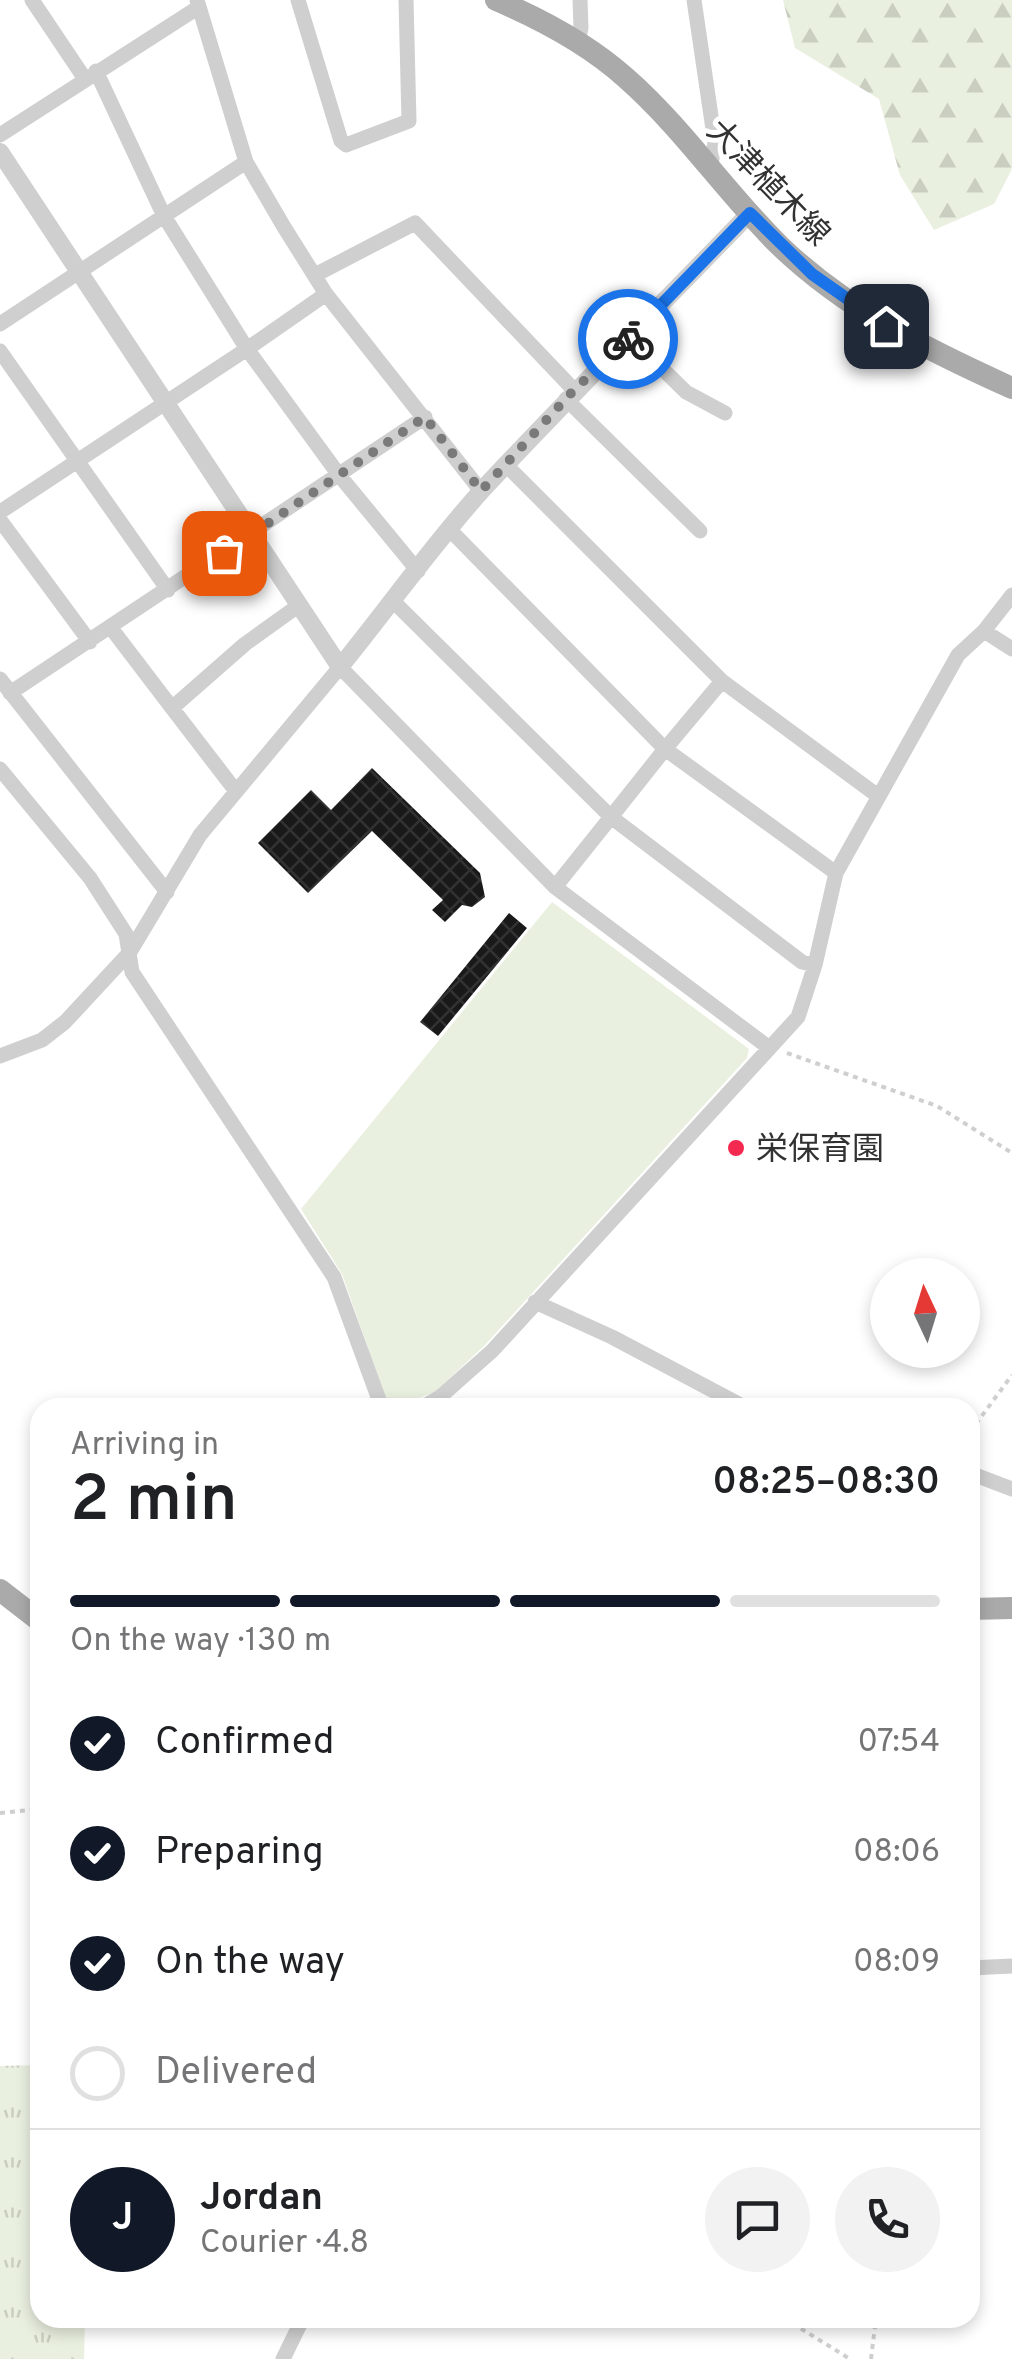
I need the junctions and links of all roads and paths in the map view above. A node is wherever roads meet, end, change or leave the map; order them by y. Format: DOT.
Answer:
graph roads {
  1 [pos="32,0"];
  2 [pos="298,0"];
  3 [pos="406,0"];
  4 [pos="496,0"];
  5 [pos="580,0"];
  6 [pos="694,0"];
  7 [pos="198,3"];
  8 [pos="578,42"];
  9 [pos="91,75"];
  10 [pos="0,135"];
  11 [pos="0,152"];
  12 [pos="246,162"];
  13 [pos="710,170"];
  14 [pos="750,213"];
  15 [pos="164,216"];
  16 [pos="79,273"];
  17 [pos="314,275"];
  18 [pos="326,294"];
  19 [pos="0,324"];
  20 [pos="630,337"];
  21 [pos="247,348"];
  22 [pos="0,351"];
  23 [pos="1012,388"];
  24 [pos="570,394"];
  25 [pos="166,403"];
  26 [pos="725,413"];
  27 [pos="425,417"];
  28 [pos="78,462"];
  29 [pos="506,465"];
  30 [pos="339,475"];
  31 [pos="481,491"];
  32 [pos="0,516"];
  33 [pos="450,530"];
  34 [pos="700,531"];
  35 [pos="251,535"];
  36 [pos="418,570"];
  37 [pos="168,590"];
  38 [pos="1012,595"];
  39 [pos="394,602"];
  40 [pos="298,606"];
  41 [pos="111,628"];
  42 [pos="984,631"];
  43 [pos="90,642"];
  44 [pos="1012,649"];
  45 [pos="340,667"];
  46 [pos="722,681"];
  47 [pos="5,686"];
  48 [pos="172,708"];
  49 [pos="665,749"];
  50 [pos="0,768"];
  51 [pos="234,790"];
  52 [pos="878,796"];
  53 [pos="611,818"];
  54 [pos="836,873"];
  55 [pos="554,888"];
  56 [pos="167,892"];
  57 [pos="130,952"];
  58 [pos="815,965"];
  59 [pos="768,1046"];
  60 [pos="0,1056"];
  61 [pos="1012,1153"];
  62 [pos="536,1302"];
  63 [pos="1012,1375"];
  64 [pos="378,1398"];
  65 [pos="438,1398"];
  66 [pos="727,1398"];
  67 [pos="980,1418"];
  68 [pos="980,1477"];
  69 [pos="1012,1489"];
  70 [pos="0,1590"];
  71 [pos="980,1608"];
  72 [pos="1012,1608"];
  73 [pos="30,1613"];
  74 [pos="30,1810"];
  75 [pos="0,1813"];
  76 [pos="1012,1966"];
  77 [pos="980,1968"];
  78 [pos="298,2328"];
  79 [pos="800,2328"];
  80 [pos="875,2328"];
  81 [pos="284,2359"];
  82 [pos="850,2359"];
  83 [pos="871,2359"];
  1 -- 9 [label="street"];
  2 -- 3 [label="street"];
  4 -- 8 [label="main road, 大津植木線"];
  5 -- 8 [label="street"];
  6 -- 13 [label="street"];
  7 -- 9 [label="street"];
  7 -- 12 [label="street"];
  8 -- 13 [label="main road, 大津植木線"];
  9 -- 10 [label="street"];
  9 -- 15 [label="street"];
  11 -- 16 [label="street"];
  12 -- 15 [label="street"];
  12 -- 17 [label="street"];
  13 -- 14 [label="main road, 大津植木線"];
  14 -- 20 [label="street"];
  14 -- 23 [label="main road, 大津植木線"];
  15 -- 16 [label="street"];
  15 -- 21 [label="street"];
  16 -- 19 [label="street"];
  16 -- 25 [label="street"];
  17 -- 18 [label="street"];
  17 -- 24 [label="street"];
  18 -- 21 [label="street"];
  18 -- 27 [label="street"];
  20 -- 24 [label="street"];
  20 -- 26 [label="street"];
  21 -- 25 [label="street"];
  21 -- 30 [label="street"];
  22 -- 28 [label="street"];
  24 -- 29 [label="street"];
  24 -- 34 [label="street"];
  25 -- 28 [label="street"];
  25 -- 35 [label="street"];
  27 -- 30 [label="street"];
  27 -- 31 [label="street"];
  28 -- 32 [label="street"];
  28 -- 37 [label="street"];
  29 -- 31 [label="street"];
  29 -- 46 [label="street"];
  30 -- 35 [label="street"];
  30 -- 36 [label="street"];
  31 -- 33 [label="street"];
  32 -- 43 [label="street"];
  33 -- 36 [label="street"];
  33 -- 49 [label="street"];
  35 -- 37 [label="street"];
  35 -- 40 [label="street"];
  36 -- 39 [label="street"];
  37 -- 41 [label="street"];
  38 -- 42 [label="street"];
  39 -- 45 [label="street"];
  39 -- 53 [label="street"];
  40 -- 45 [label="street"];
  40 -- 48 [label="street"];
  41 -- 43 [label="street"];
  41 -- 48 [label="street"];
  42 -- 44 [label="street"];
  42 -- 52 [label="street"];
  43 -- 47 [label="street"];
  45 -- 51 [label="street"];
  45 -- 55 [label="street"];
  46 -- 49 [label="street"];
  46 -- 52 [label="street"];
  47 -- 56 [label="street"];
  48 -- 51 [label="street"];
  49 -- 53 [label="street"];
  49 -- 54 [label="street"];
  50 -- 57 [label="street"];
  51 -- 56 [label="street"];
  52 -- 54 [label="street"];
  53 -- 55 [label="street"];
  53 -- 58 [label="street"];
  54 -- 58 [label="street"];
  55 -- 59 [label="street"];
  56 -- 57 [label="street"];
  57 -- 60 [label="street"];
  57 -- 64 [label="street"];
  58 -- 59 [label="street"];
  59 -- 61 [label="path"];
  59 -- 62 [label="street"];
  62 -- 65 [label="street"];
  62 -- 66 [label="street"];
  63 -- 67 [label="path"];
  68 -- 69 [label="street"];
  70 -- 73 [label="main road"];
  71 -- 72 [label="main road"];
  74 -- 75 [label="path"];
  76 -- 77 [label="street"];
  78 -- 81 [label="street"];
  79 -- 82 [label="path"];
  80 -- 83 [label="path"];
}
